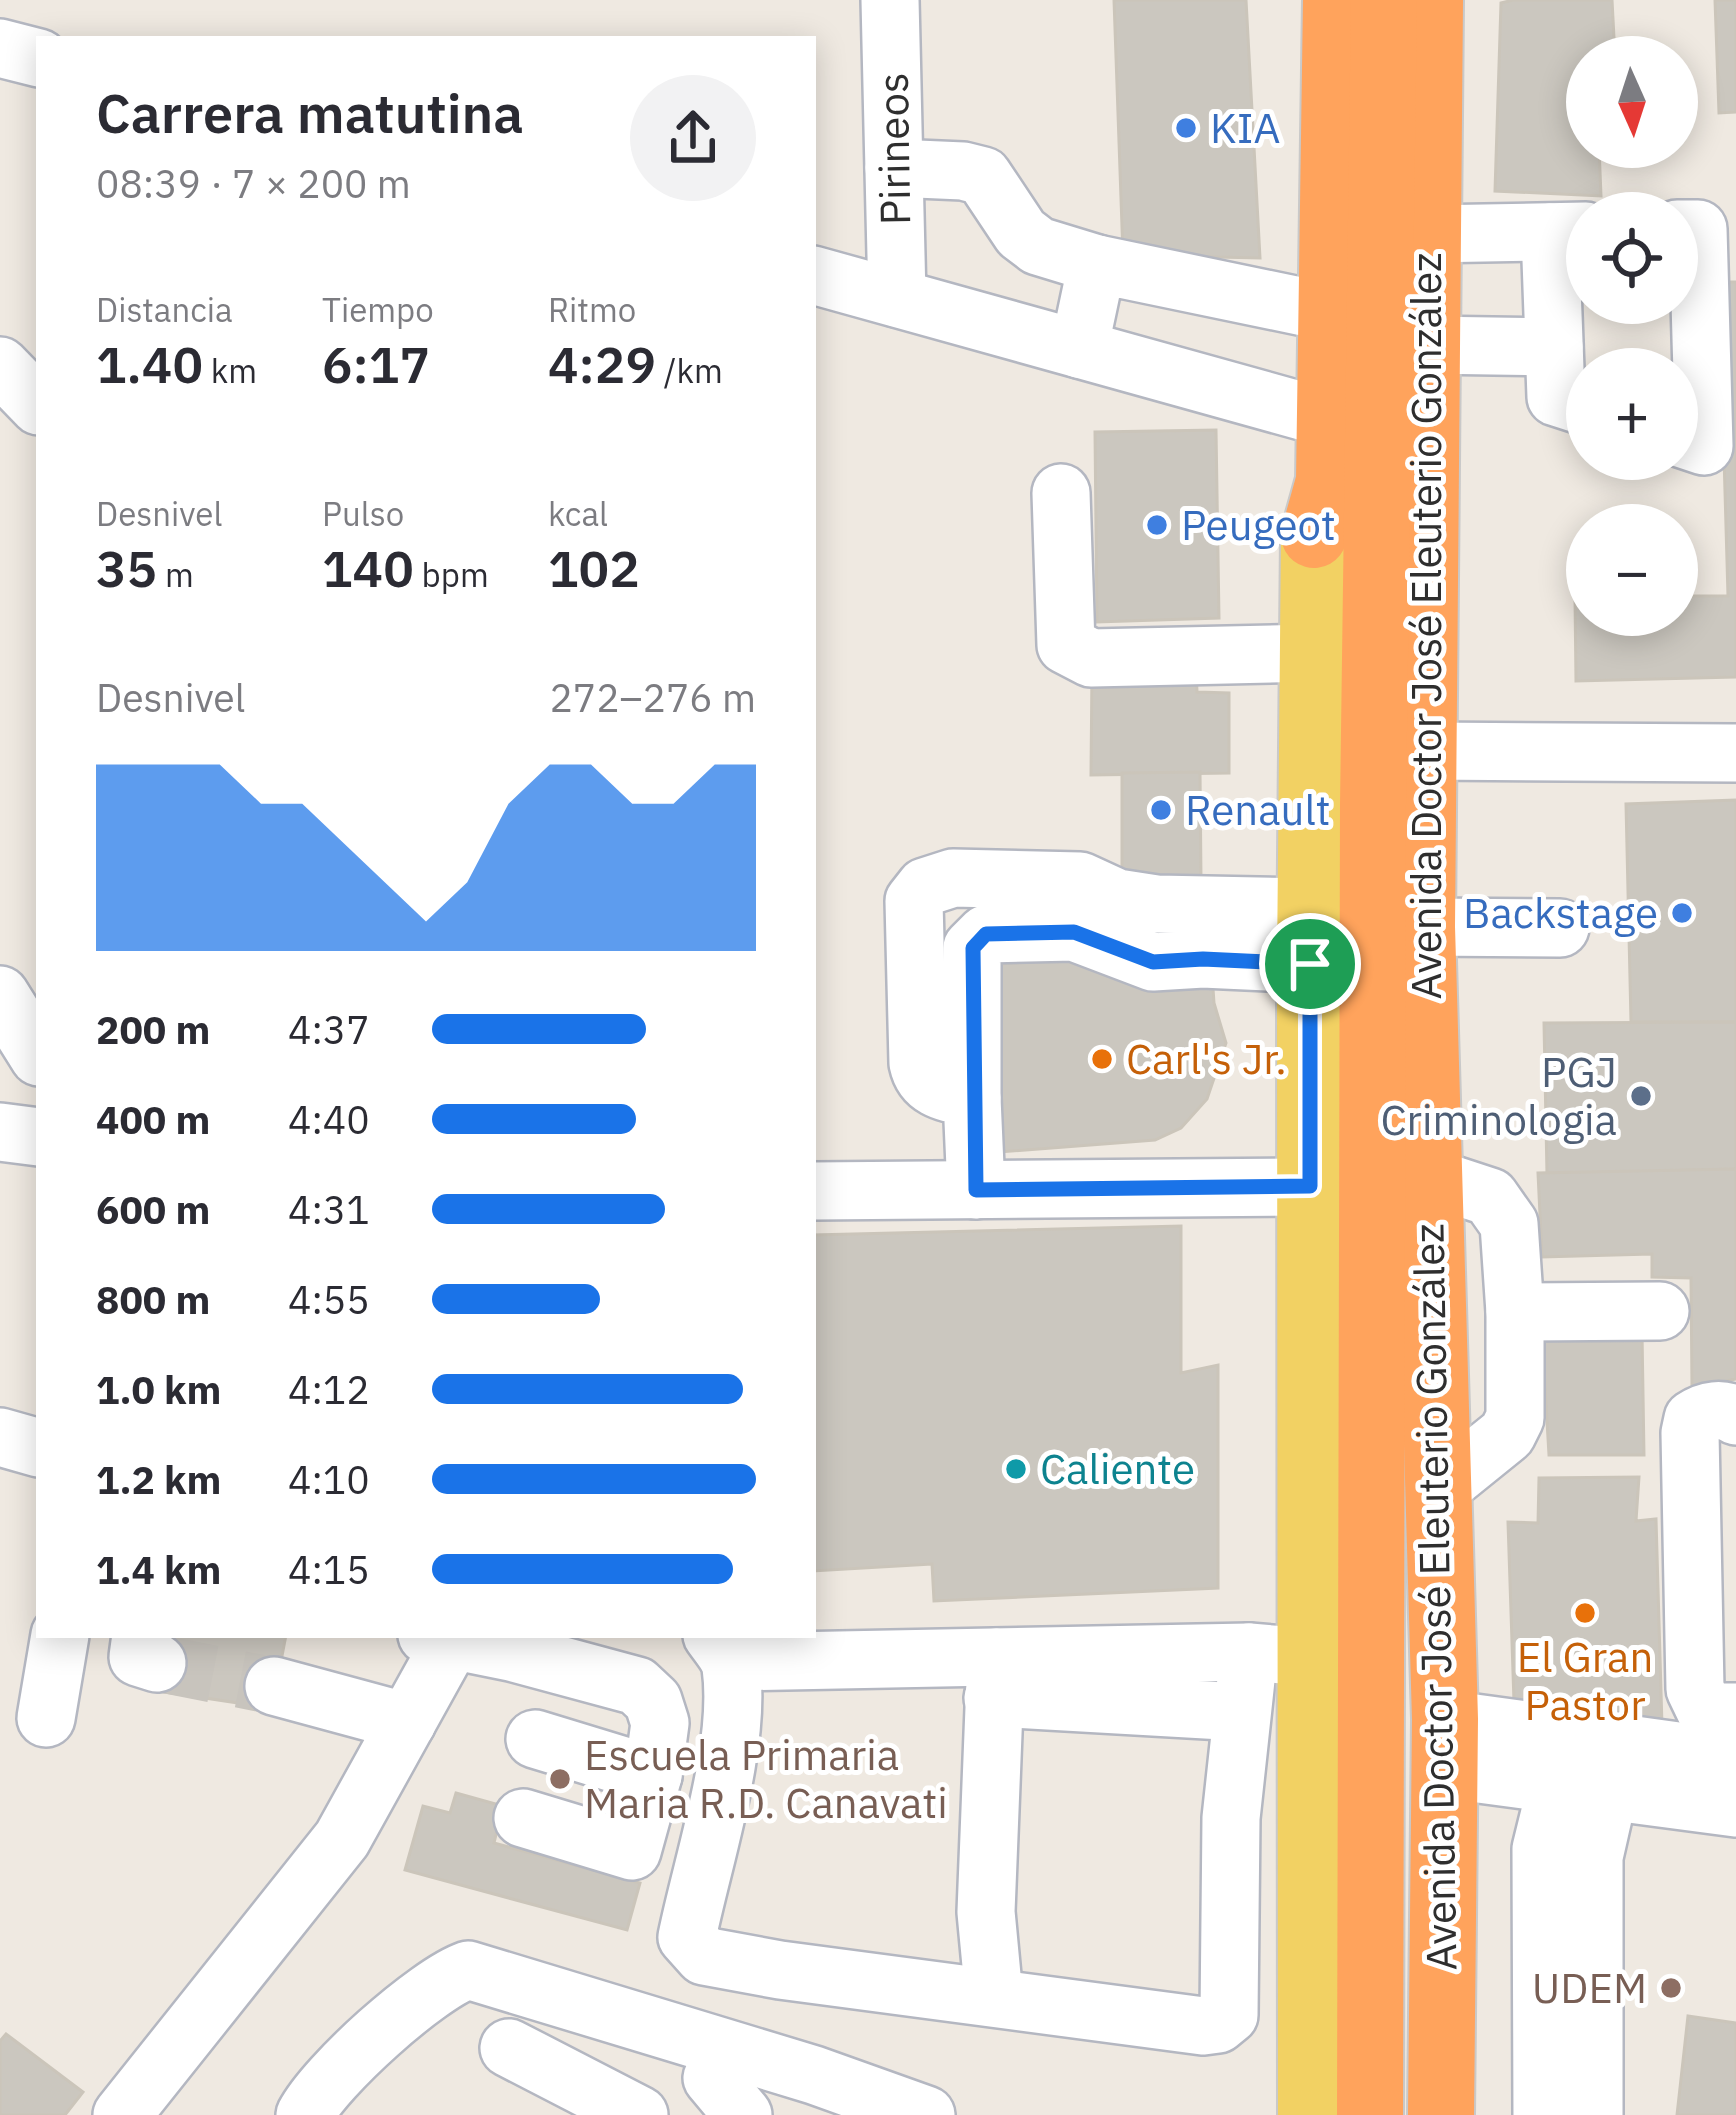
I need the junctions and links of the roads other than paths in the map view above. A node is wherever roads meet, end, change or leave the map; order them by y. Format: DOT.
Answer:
graph roads {
  1 [pos="890,0"];
  2 [pos="1308,0"];
  3 [pos="1336,0"];
  4 [pos="1352,0"];
  5 [pos="1384,0"];
  6 [pos="1430,0"];
  7 [pos="0,47"];
  8 [pos="36,57"];
  9 [pos="894,169"];
  10 [pos="1698,229"];
  11 [pos="1566,231"];
  12 [pos="1428,234"];
  13 [pos="1566,254"];
  14 [pos="1097,264"];
  15 [pos="816,276"];
  16 [pos="897,298"];
  17 [pos="1309,308"];
  18 [pos="1427,345"];
  19 [pos="1554,347"];
  20 [pos="1079,349"];
  21 [pos="0,366"];
  22 [pos="1566,400"];
  23 [pos="36,403"];
  24 [pos="1309,413"];
  25 [pos="1698,444"];
  26 [pos="1060,493"];
  27 [pos="1314,535"];
  28 [pos="1376,627"];
  29 [pos="1314,653"];
  30 [pos="1424,751"];
  31 [pos="1736,752"];
  32 [pos="1422,927"];
  33 [pos="1560,928"];
  34 [pos="1310,936"];
  35 [pos="0,995"];
  36 [pos="36,1052"];
  37 [pos="972,1098"];
  38 [pos="0,1132"];
  39 [pos="36,1137"];
  40 [pos="1429,1177"];
  41 [pos="1310,1186"];
  42 [pos="976,1190"];
  43 [pos="816,1191"];
  44 [pos="1660,1311"];
  45 [pos="1515,1312"];
  46 [pos="1736,1416"];
  47 [pos="0,1437"];
  48 [pos="36,1447"];
  49 [pos="1439,1489"];
  50 [pos="59,1638"];
  51 [pos="445,1638"];
  52 [pos="449,1638"];
  53 [pos="722,1649"];
  54 [pos="1280,1654"];
  55 [pos="994,1677"];
  56 [pos="274,1686"];
  57 [pos="1241,1712"];
  58 [pos="46,1718"];
  59 [pos="407,1722"];
  60 [pos="535,1738"];
  61 [pos="1444,1744"];
  62 [pos="1734,1750"];
  63 [pos="653,1775"];
  64 [pos="1583,1788"];
  65 [pos="523,1819"];
  66 [pos="994,1997"];
  67 [pos="509,2048"];
  68 [pos="122,2115"];
  69 [pos="305,2115"];
  70 [pos="639,2115"];
  71 [pos="926,2115"];
  72 [pos="1311,2115"];
  73 [pos="1370,2115"];
  74 [pos="1442,2115"];
  75 [pos="1542,2115"];
  76 [pos="1594,2115"];
  1 -- 9 [label="street, Pirineos"];
  2 -- 17 [label="highway"];
  3 -- 27 [label="highway"];
  4 -- 28 [label="highway"];
  5 -- 28 [label="highway, Avenida Doctor José Eleuterio González"];
  6 -- 12 [label="highway, Avenida Doctor José Eleuterio González"];
  7 -- 8 [label="street"];
  9 -- 14 [label="street"];
  9 -- 16 [label="street, Pirineos"];
  10 -- 25 [label="street"];
  11 -- 12 [label="street"];
  12 -- 18 [label="highway, Avenida Doctor José Eleuterio González"];
  13 -- 19 [label="street"];
  14 -- 17 [label="street"];
  14 -- 20 [label="street"];
  15 -- 16 [label="street"];
  16 -- 20 [label="street"];
  17 -- 24 [label="highway"];
  18 -- 19 [label="street"];
  18 -- 30 [label="highway, Avenida Doctor José Eleuterio González"];
  19 -- 22 [label="street"];
  20 -- 24 [label="street"];
  21 -- 23 [label="street"];
  24 -- 27 [label="highway"];
  26 -- 29 [label="street"];
  27 -- 29 [label="main road"];
  28 -- 73 [label="highway, Avenida Doctor José Eleuterio González"];
  29 -- 34 [label="main road"];
  30 -- 31 [label="street"];
  30 -- 32 [label="highway, Avenida Doctor José Eleuterio González"];
  32 -- 33 [label="street"];
  32 -- 40 [label="highway, Avenida Doctor José Eleuterio González"];
  34 -- 37 [label="street"];
  34 -- 37 [label="street"];
  34 -- 41 [label="main road"];
  35 -- 36 [label="street"];
  37 -- 42 [label="street"];
  38 -- 39 [label="street"];
  40 -- 45 [label="street"];
  40 -- 49 [label="highway, Avenida Doctor José Eleuterio González"];
  41 -- 42 [label="street"];
  41 -- 54 [label="main road"];
  42 -- 43 [label="street"];
  44 -- 45 [label="street"];
  45 -- 49 [label="street"];
  46 -- 62 [label="street"];
  47 -- 48 [label="street"];
  49 -- 61 [label="highway, Avenida Doctor José Eleuterio González"];
  50 -- 58 [label="street"];
  51 -- 59 [label="street"];
  52 -- 63 [label="street"];
  53 -- 55 [label="street"];
  53 -- 66 [label="street"];
  54 -- 55 [label="street"];
  54 -- 57 [label="street"];
  54 -- 72 [label="main road"];
  55 -- 57 [label="street"];
  55 -- 66 [label="street"];
  56 -- 59 [label="street"];
  57 -- 66 [label="street"];
  59 -- 68 [label="street"];
  60 -- 63 [label="street"];
  61 -- 62 [label="street"];
  61 -- 64 [label="street"];
  61 -- 74 [label="highway, Avenida Doctor José Eleuterio González"];
  62 -- 64 [label="street"];
  63 -- 65 [label="street"];
  64 -- 75 [label="street"];
  64 -- 76 [label="street"];
  67 -- 70 [label="street"];
  69 -- 71 [label="street"];
}
